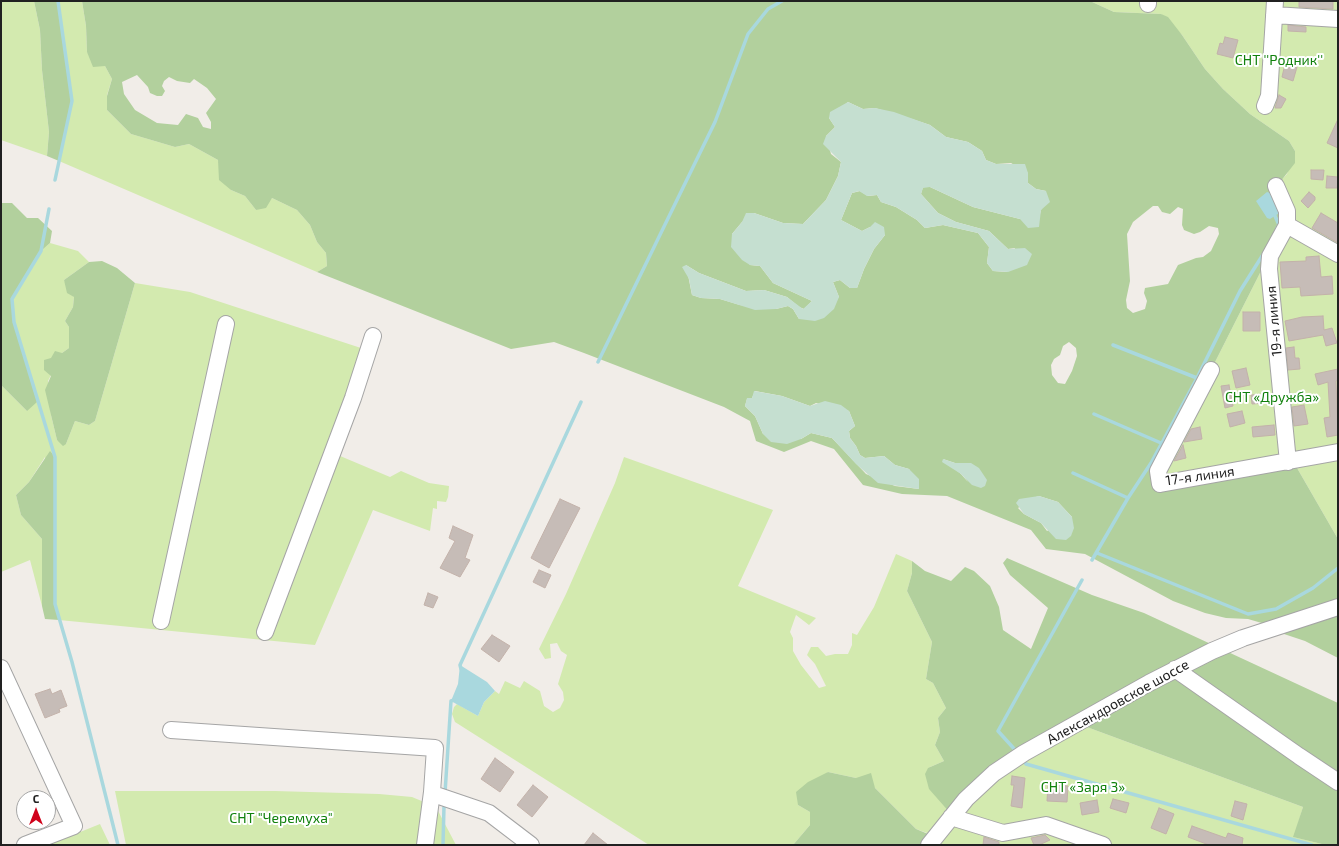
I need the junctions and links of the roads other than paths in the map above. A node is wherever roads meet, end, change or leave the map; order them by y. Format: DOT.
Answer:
graph roads {
  1 [pos="1274,8"];
  2 [pos="1338,18"];
  3 [pos="1265,106"];
  4 [pos="1276,186"];
  5 [pos="1287,225"];
  6 [pos="1338,254"];
  7 [pos="226,324"];
  8 [pos="373,336"];
  9 [pos="1211,370"];
  10 [pos="1338,452"];
  11 [pos="1288,462"];
  12 [pos="1338,607"];
  13 [pos="161,621"];
  14 [pos="265,632"];
  15 [pos="1,668"];
  16 [pos="1175,669"];
  17 [pos="171,730"];
  18 [pos="1338,782"];
  19 [pos="436,795"];
  20 [pos="951,816"];
  21 [pos="1007,839"];
  22 [pos="25,845"];
  23 [pos="425,845"];
  24 [pos="531,845"];
  25 [pos="929,845"];
  26 [pos="1104,845"];
  1 -- 2 [label="street"];
  1 -- 3 [label="street"];
  4 -- 5 [label="street"];
  5 -- 6 [label="street"];
  5 -- 11 [label="street, 19-я линия"];
  7 -- 13 [label="street"];
  8 -- 14 [label="street"];
  9 -- 11 [label="street, 17-я линия"];
  10 -- 11 [label="street, 17-я линия"];
  12 -- 16 [label="street, Александровское шоссе"];
  15 -- 22 [label="street"];
  16 -- 18 [label="street"];
  16 -- 20 [label="street, Александровское шоссе"];
  17 -- 23 [label="street"];
  19 -- 24 [label="street"];
  20 -- 21 [label="street"];
  20 -- 25 [label="street, Александровское шоссе"];
  21 -- 26 [label="street"];
}
